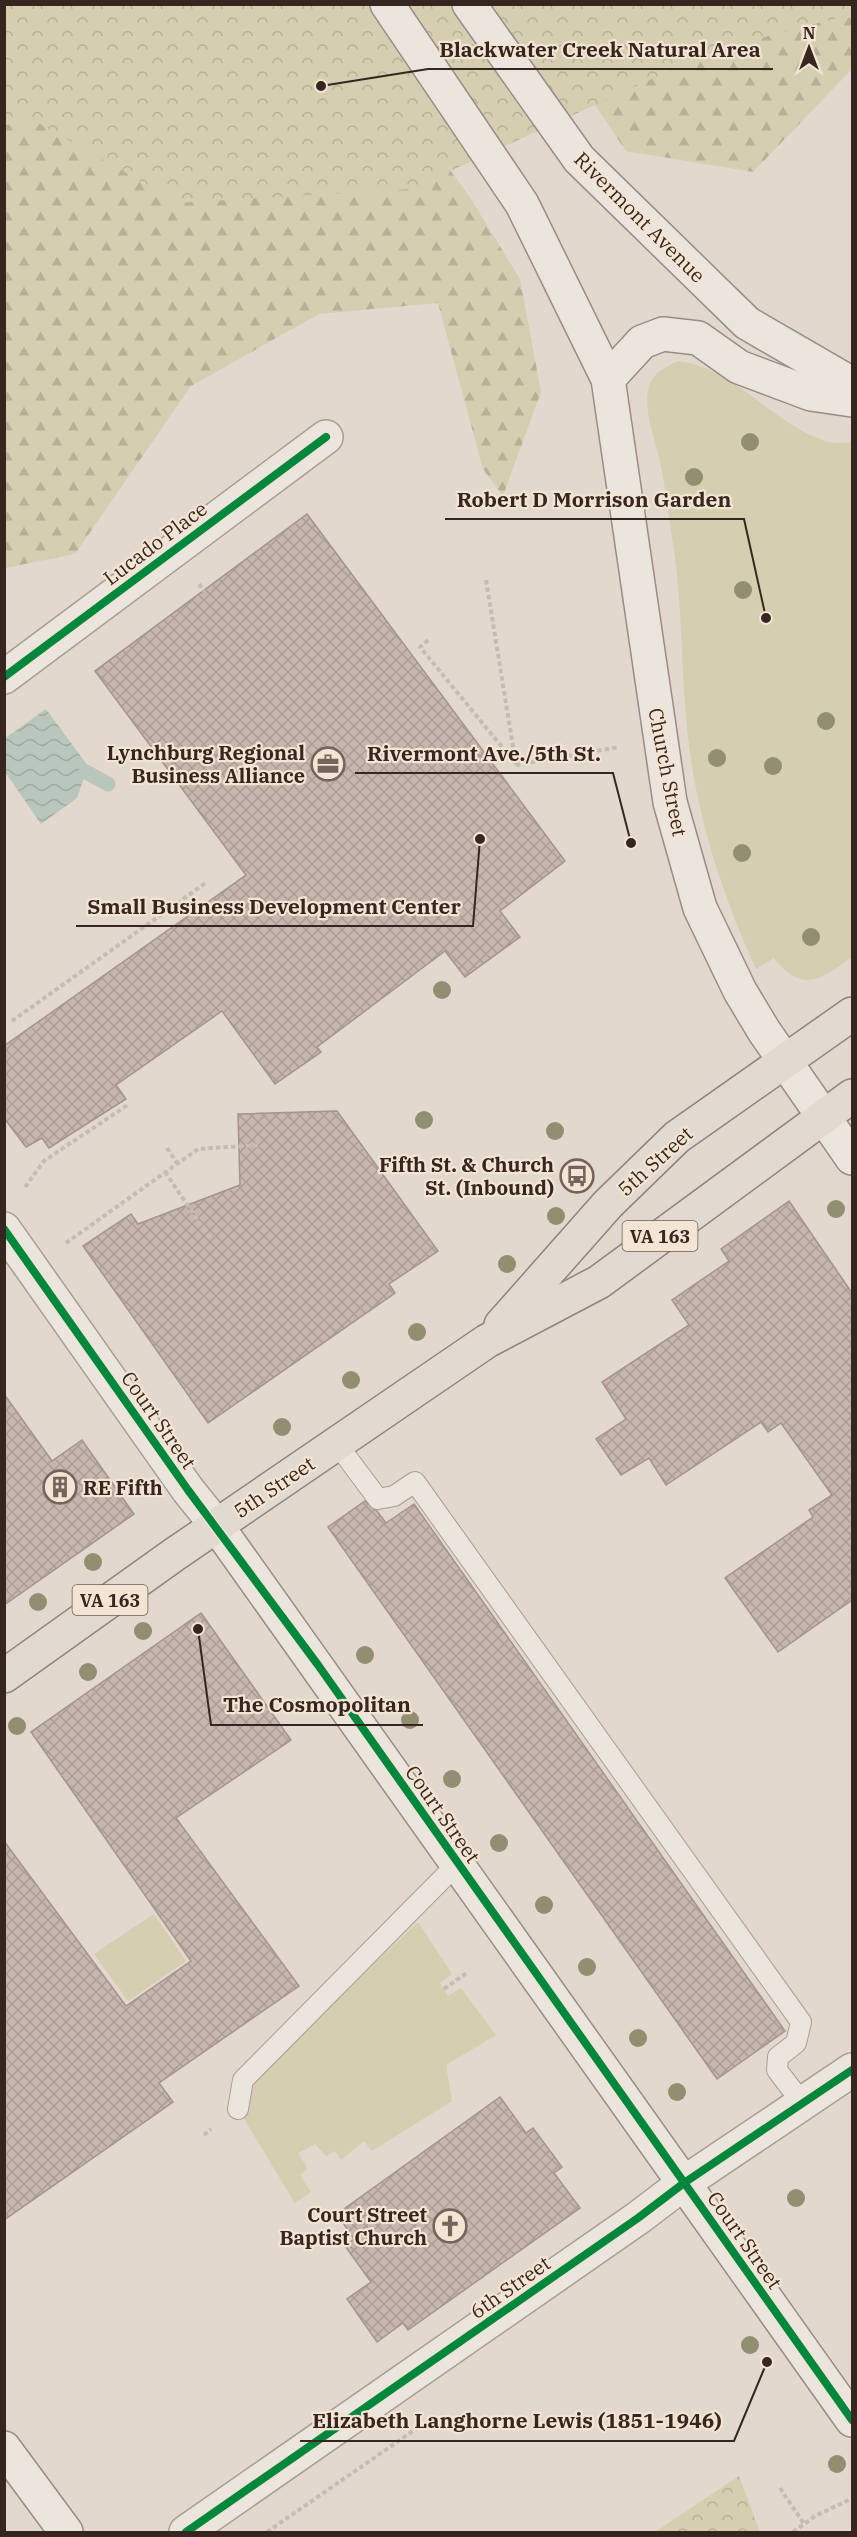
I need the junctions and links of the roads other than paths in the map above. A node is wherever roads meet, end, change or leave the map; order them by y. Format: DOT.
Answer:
graph roads {
  1 [pos="387,4"];
  2 [pos="469,4"];
  3 [pos="608,379"];
  4 [pos="852,384"];
  5 [pos="852,400"];
  6 [pos="326,437"];
  7 [pos="4,676"];
  8 [pos="852,1014"];
  9 [pos="785,1060"];
  10 [pos="852,1096"];
  11 [pos="824,1116"];
  12 [pos="852,1158"];
  13 [pos="4,1228"];
  14 [pos="487,1341"];
  15 [pos="337,1444"];
  16 [pos="217,1526"];
  17 [pos="4,1676"];
  18 [pos="458,1863"];
  19 [pos="852,2070"];
  20 [pos="803,2104"];
  21 [pos="238,2109"];
  22 [pos="684,2183"];
  23 [pos="852,2420"];
  24 [pos="4,2448"];
  25 [pos="66,2532"];
  26 [pos="186,2532"];
  1 -- 3 [label="street"];
  2 -- 4 [label="street, Rivermont Avenue"];
  3 -- 5 [label="street"];
  3 -- 9 [label="street, Church Street"];
  6 -- 7 [label="street, Lucado Place"];
  8 -- 9 [label="main road, 5th Street"];
  9 -- 11 [label="street, Church Street"];
  9 -- 14 [label="main road, 5th Street"];
  10 -- 11 [label="main road, 5th Street / VA 163"];
  11 -- 12 [label="street, Church Street"];
  11 -- 14 [label="main road, 5th Street / VA 163"];
  13 -- 16 [label="street, Court Street"];
  14 -- 15 [label="main road, 5th Street / VA 163"];
  15 -- 16 [label="main road, 5th Street / VA 163"];
  15 -- 20 [label="lane"];
  16 -- 17 [label="main road, 5th Street / VA 163"];
  16 -- 18 [label="street, Court Street"];
  18 -- 21 [label="lane"];
  18 -- 22 [label="street, Court Street"];
  19 -- 20 [label="street, 6th Street"];
  20 -- 22 [label="street, 6th Street"];
  22 -- 23 [label="street, Court Street"];
  22 -- 26 [label="street, 6th Street"];
  24 -- 25 [label="street"];
}
